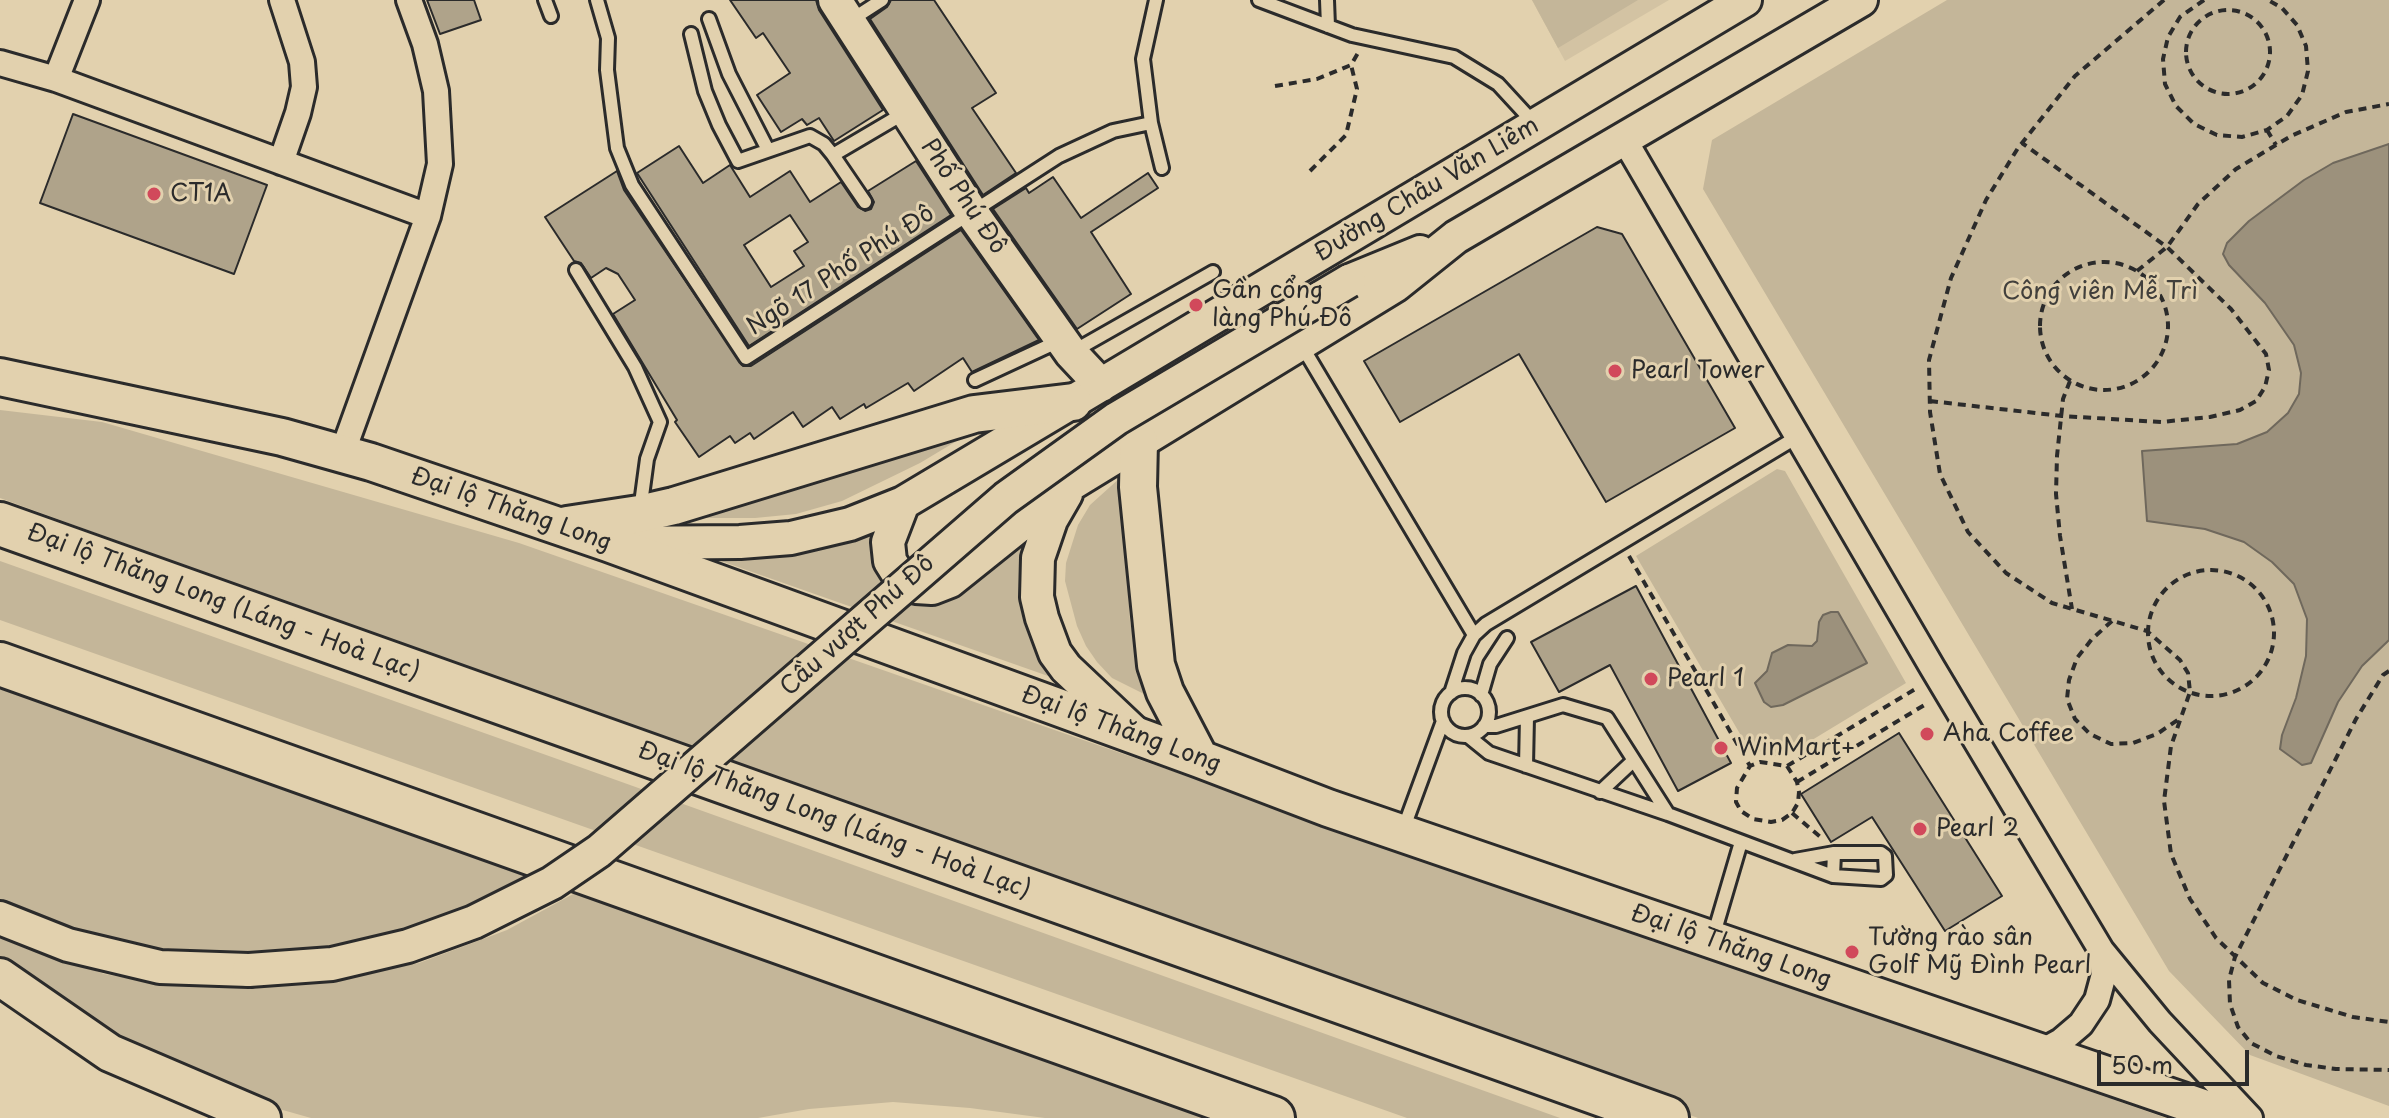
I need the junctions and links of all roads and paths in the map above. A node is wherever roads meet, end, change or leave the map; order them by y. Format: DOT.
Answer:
graph roads {
  1 [pos="87,0"];
  2 [pos="282,0"];
  3 [pos="409,0"];
  4 [pos="545,0"];
  5 [pos="597,0"];
  6 [pos="882,0"];
  7 [pos="1156,0"];
  8 [pos="1259,0"];
  9 [pos="1327,0"];
  10 [pos="1745,0"];
  11 [pos="1861,0"];
  12 [pos="2164,0"];
  13 [pos="2201,0"];
  14 [pos="2268,0"];
  15 [pos="842,11"];
  16 [pos="2207,15"];
  17 [pos="551,16"];
  18 [pos="709,19"];
  19 [pos="1328,26"];
  20 [pos="691,34"];
  21 [pos="1366,38"];
  22 [pos="0,63"];
  23 [pos="1351,65"];
  24 [pos="56,79"];
  25 [pos="1275,86"];
  26 [pos="2389,104"];
  27 [pos="906,112"];
  28 [pos="1151,123"];
  29 [pos="1536,125"];
  30 [pos="2267,130"];
  31 [pos="1624,139"];
  32 [pos="2022,143"];
  33 [pos="2276,145"];
  34 [pos="768,150"];
  35 [pos="833,155"];
  36 [pos="281,162"];
  37 [pos="1162,168"];
  38 [pos="1310,171"];
  39 [pos="865,202"];
  40 [pos="972,213"];
  41 [pos="428,216"];
  42 [pos="1456,237"];
  43 [pos="2167,247"];
  44 [pos="576,270"];
  45 [pos="2137,271"];
  46 [pos="1213,272"];
  47 [pos="1300,343"];
  48 [pos="1066,346"];
  49 [pos="7,374"];
  50 [pos="975,380"];
  51 [pos="2070,381"];
  52 [pos="1087,393"];
  53 [pos="1930,401"];
  54 [pos="2062,416"];
  55 [pos="1797,437"];
  56 [pos="1139,441"];
  57 [pos="342,454"];
  58 [pos="1071,484"];
  59 [pos="903,503"];
  60 [pos="639,514"];
  61 [pos="0,524"];
  62 [pos="558,526"];
  63 [pos="608,543"];
  64 [pos="1628,554"];
  65 [pos="2072,609"];
  66 [pos="2112,621"];
  67 [pos="2147,631"];
  68 [pos="1474,635"];
  69 [pos="1507,638"];
  70 [pos="0,664"];
  71 [pos="2389,671"];
  72 [pos="1917,688"];
  73 [pos="2190,692"];
  74 [pos="1451,693"];
  75 [pos="1481,695"];
  76 [pos="1926,704"];
  77 [pos="1527,717"];
  78 [pos="2179,719"];
  79 [pos="1443,721"];
  80 [pos="1484,726"];
  81 [pos="1468,736"];
  82 [pos="1140,738"];
  83 [pos="1200,759"];
  84 [pos="1632,762"];
  85 [pos="1526,766"];
  86 [pos="1750,766"];
  87 [pos="1787,766"];
  88 [pos="1797,782"];
  89 [pos="1600,792"];
  90 [pos="1792,813"];
  91 [pos="1668,814"];
  92 [pos="1402,833"];
  93 [pos="1741,842"];
  94 [pos="1836,853"];
  95 [pos="1792,860"];
  96 [pos="1833,876"];
  97 [pos="0,918"];
  98 [pos="1712,940"];
  99 [pos="2101,950"];
  100 [pos="2235,957"];
  101 [pos="0,977"];
  102 [pos="2389,1022"];
  103 [pos="2041,1052"];
  104 [pos="2389,1070"];
  105 [pos="262,1118"];
  106 [pos="1273,1118"];
  107 [pos="1667,1118"];
  108 [pos="2232,1118"];
  109 [pos="2250,1118"];
  1 -- 24 [label="street"];
  2 -- 36 [label="street"];
  3 -- 41 [label="street"];
  4 -- 17 [label="lane"];
  5 -- 40 [label="lane, Ngõ 17 Phố Phú Đô"];
  6 -- 15 [label="lane"];
  7 -- 28 [label="lane"];
  8 -- 19 [label="lane"];
  9 -- 19 [label="lane"];
  10 -- 29 [label="main road, Đường Châu Văn Liêm"];
  11 -- 31 [label="main road"];
  12 -- 32 [label="path"];
  13 -- 16 [label="path"];
  13 -- 30 [label="path"];
  14 -- 30 [label="path"];
  15 -- 27 [label="main road, Phố Phú Đô"];
  16 -- 16 [label="path"];
  18 -- 34 [label="lane"];
  19 -- 21 [label="lane"];
  20 -- 34 [label="lane"];
  21 -- 23 [label="path"];
  21 -- 29 [label="lane"];
  22 -- 24 [label="street"];
  23 -- 25 [label="path"];
  23 -- 38 [label="path"];
  24 -- 36 [label="street"];
  26 -- 33 [label="path"];
  27 -- 35 [label="lane"];
  27 -- 40 [label="main road, Phố Phú Đô"];
  28 -- 37 [label="lane"];
  28 -- 40 [label="lane"];
  29 -- 52 [label="main road, Đường Châu Văn Liêm"];
  30 -- 33 [label="path"];
  31 -- 42 [label="main road"];
  31 -- 55 [label="street"];
  32 -- 43 [label="path"];
  32 -- 53 [label="path"];
  33 -- 43 [label="path"];
  34 -- 35 [label="lane"];
  35 -- 39 [label="lane"];
  36 -- 41 [label="street"];
  40 -- 48 [label="main road, Phố Phú Đô"];
  41 -- 57 [label="street"];
  42 -- 47 [label="main road"];
  42 -- 97 [label="main road, Cầu vượt Phú Đô, bridge"];
  43 -- 45 [label="path"];
  43 -- 54 [label="path"];
  44 -- 60 [label="lane"];
  45 -- 51 [label="path"];
  45 -- 51 [label="path"];
  46 -- 48 [label="lane"];
  47 -- 56 [label="main road"];
  47 -- 68 [label="lane"];
  48 -- 50 [label="lane"];
  48 -- 52 [label="main road, Phố Phú Đô"];
  49 -- 57 [label="main road, Đại lộ Thăng Long"];
  51 -- 54 [label="path"];
  52 -- 59 [label="main road, Đường Châu Văn Liêm"];
  52 -- 60 [label="main road"];
  53 -- 54 [label="path"];
  53 -- 65 [label="path"];
  54 -- 65 [label="path"];
  55 -- 68 [label="lane"];
  55 -- 99 [label="street"];
  56 -- 58 [label="main road"];
  56 -- 83 [label="main road"];
  57 -- 62 [label="main road, Đại lộ Thăng Long"];
  58 -- 59 [label="main road"];
  58 -- 82 [label="main road"];
  59 -- 63 [label="main road, Đường Châu Văn Liêm"];
  60 -- 62 [label="main road"];
  61 -- 107 [label="highway, Đại lộ Thăng Long (Láng - Hoà Lạc)"];
  62 -- 63 [label="main road, Đại lộ Thăng Long"];
  63 -- 82 [label="main road, Đại lộ Thăng Long"];
  64 -- 86 [label="path"];
  65 -- 66 [label="path"];
  66 -- 67 [label="path"];
  66 -- 78 [label="path"];
  67 -- 73 [label="path"];
  67 -- 73 [label="path"];
  67 -- 73 [label="path"];
  68 -- 74 [label="lane"];
  69 -- 75 [label="lane"];
  70 -- 106 [label="highway"];
  71 -- 100 [label="path"];
  72 -- 87 [label="path"];
  73 -- 78 [label="path"];
  74 -- 75 [label="lane"];
  74 -- 79 [label="lane"];
  75 -- 80 [label="lane"];
  76 -- 88 [label="path"];
  77 -- 80 [label="lane"];
  77 -- 84 [label="lane"];
  77 -- 85 [label="lane"];
  78 -- 100 [label="path"];
  79 -- 81 [label="lane"];
  79 -- 92 [label="lane"];
  80 -- 81 [label="lane"];
  81 -- 85 [label="lane"];
  82 -- 83 [label="main road, Đại lộ Thăng Long"];
  83 -- 92 [label="main road, Đại lộ Thăng Long"];
  84 -- 89 [label="lane"];
  84 -- 91 [label="lane"];
  85 -- 89 [label="lane"];
  86 -- 87 [label="path"];
  86 -- 90 [label="path"];
  87 -- 88 [label="path"];
  88 -- 90 [label="path"];
  89 -- 91 [label="lane"];
  90 -- 94 [label="path"];
  91 -- 93 [label="lane"];
  92 -- 98 [label="main road, Đại lộ Thăng Long"];
  93 -- 95 [label="lane"];
  93 -- 98 [label="lane"];
  94 -- 95 [label="lane"];
  94 -- 96 [label="lane"];
  94 -- 96 [label="lane"];
  95 -- 96 [label="lane"];
  98 -- 103 [label="main road, Đại lộ Thăng Long"];
  99 -- 103 [label="street"];
  99 -- 109 [label="street"];
  100 -- 102 [label="path"];
  100 -- 104 [label="path"];
  101 -- 105 [label="main road"];
  103 -- 108 [label="main road, Đại lộ Thăng Long"];
}
